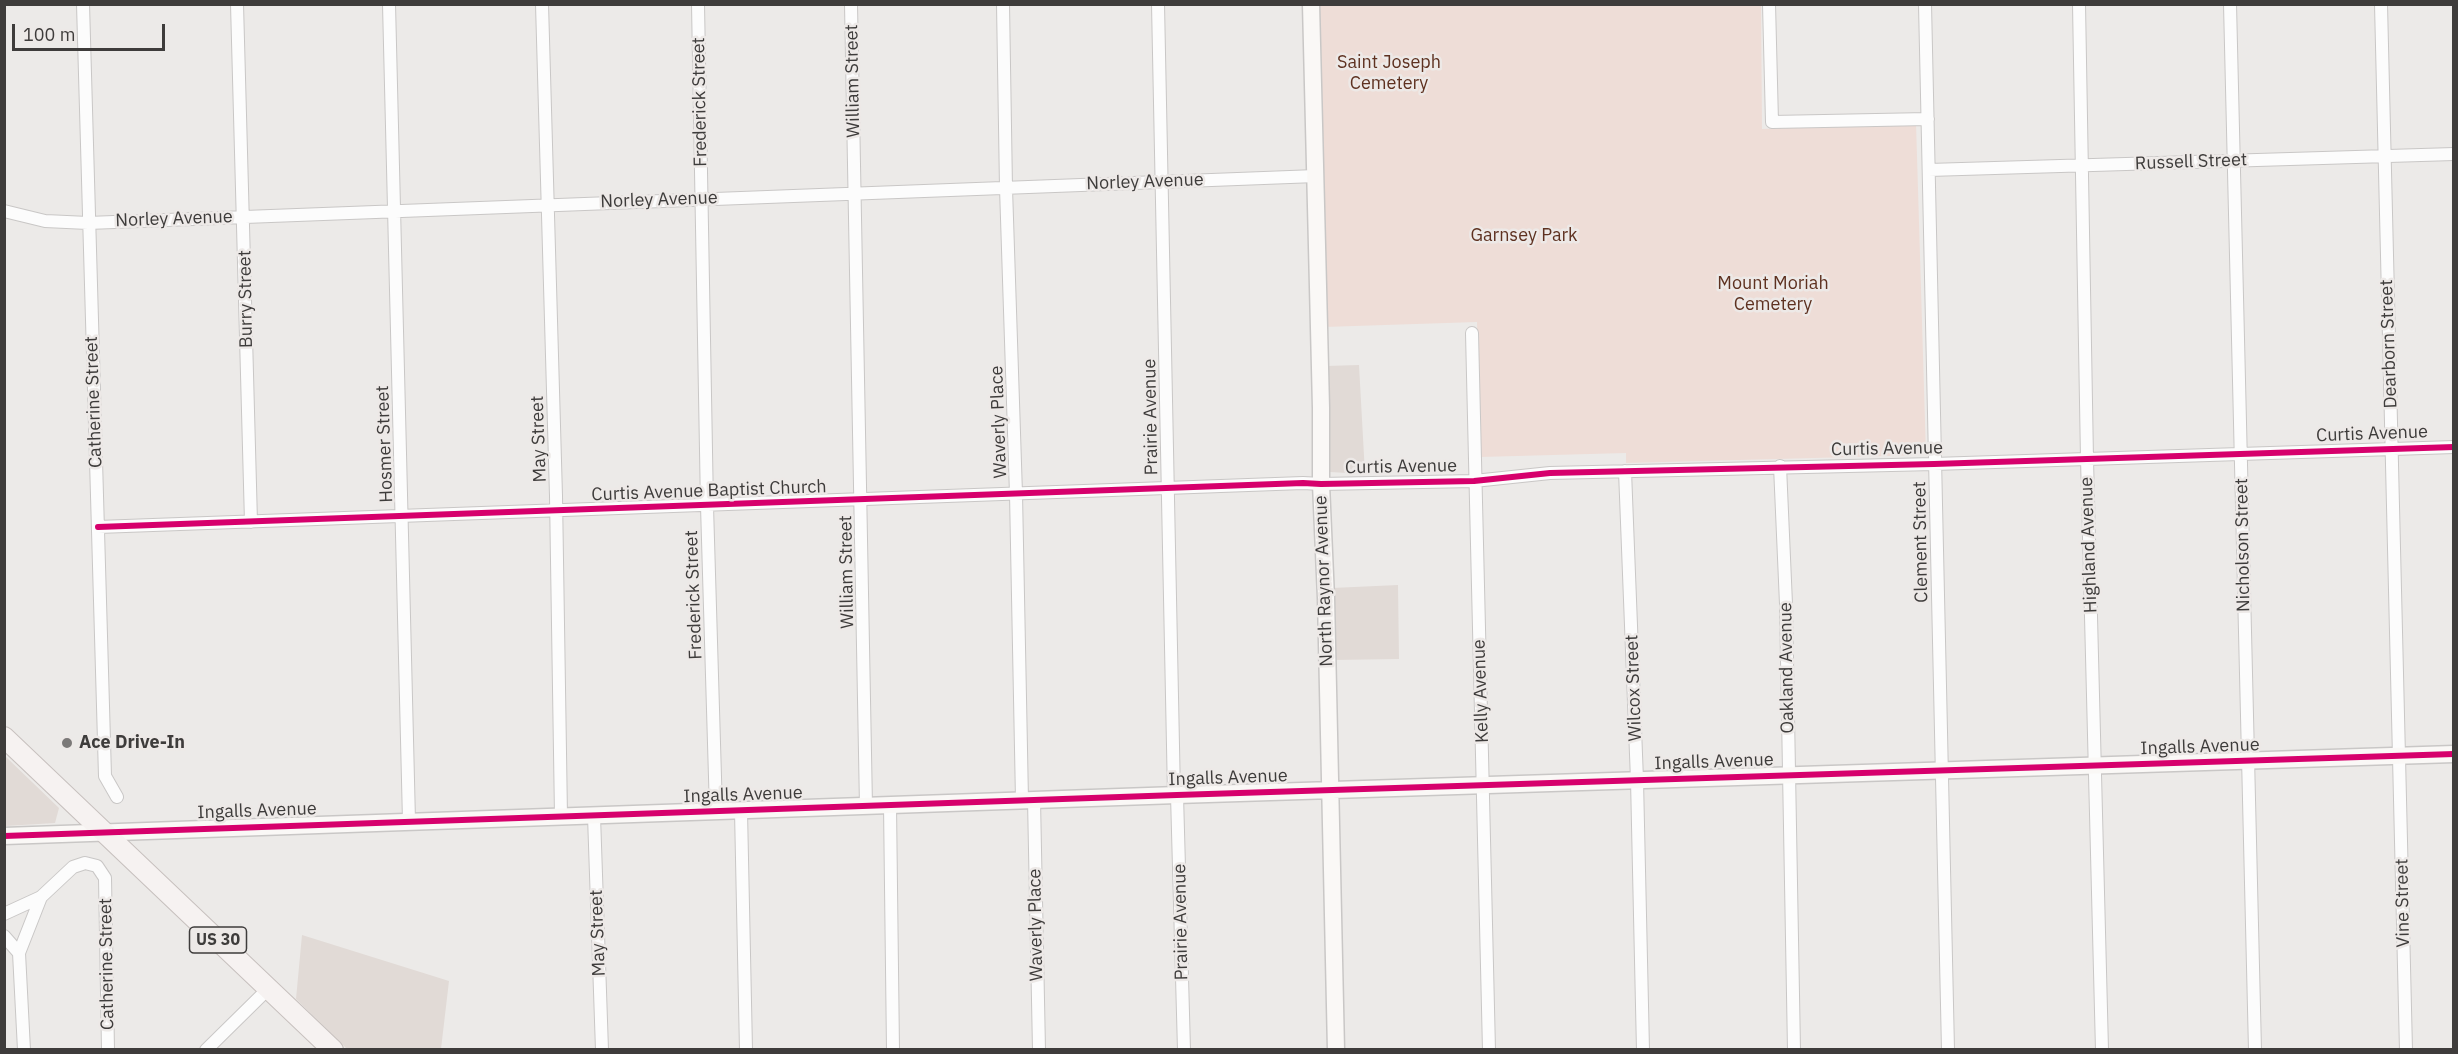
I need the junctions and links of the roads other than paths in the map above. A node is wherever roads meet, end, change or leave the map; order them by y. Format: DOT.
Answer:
graph roads {
  1 [pos="83,4"];
  2 [pos="237,4"];
  3 [pos="389,4"];
  4 [pos="542,4"];
  5 [pos="698,4"];
  6 [pos="851,4"];
  7 [pos="1003,4"];
  8 [pos="1158,4"];
  9 [pos="1311,4"];
  10 [pos="1769,4"];
  11 [pos="1925,4"];
  12 [pos="2079,4"];
  13 [pos="2229,4"];
  14 [pos="2380,4"];
  15 [pos="1928,119"];
  16 [pos="2454,154"];
  17 [pos="2383,156"];
  18 [pos="2233,161"];
  19 [pos="2082,166"];
  20 [pos="1929,170"];
  21 [pos="1316,176"];
  22 [pos="1161,182"];
  23 [pos="1006,188"];
  24 [pos="855,193"];
  25 [pos="701,199"];
  26 [pos="547,205"];
  27 [pos="393,210"];
  28 [pos="4,211"];
  29 [pos="244,216"];
  30 [pos="88,223"];
  31 [pos="1472,333"];
  32 [pos="2454,447"];
  33 [pos="2391,449"];
  34 [pos="2240,454"];
  35 [pos="2087,459"];
  36 [pos="1934,464"];
  37 [pos="1780,466"];
  38 [pos="1626,471"];
  39 [pos="1474,481"];
  40 [pos="1321,484"];
  41 [pos="1167,488"];
  42 [pos="1016,494"];
  43 [pos="861,500"];
  44 [pos="707,506"];
  45 [pos="556,511"];
  46 [pos="403,516"];
  47 [pos="251,522"];
  48 [pos="98,527"];
  49 [pos="4,737"];
  50 [pos="2454,754"];
  51 [pos="2400,756"];
  52 [pos="2248,760"];
  53 [pos="2097,765"];
  54 [pos="1942,770"];
  55 [pos="1788,775"];
  56 [pos="1637,780"];
  57 [pos="1484,784"];
  58 [pos="1331,790"];
  59 [pos="1176,795"];
  60 [pos="117,797"];
  61 [pos="1028,800"];
  62 [pos="890,805"];
  63 [pos="866,806"];
  64 [pos="716,811"];
  65 [pos="741,811"];
  66 [pos="561,816"];
  67 [pos="594,816"];
  68 [pos="408,821"];
  69 [pos="102,831"];
  70 [pos="4,836"];
  71 [pos="41,897"];
  72 [pos="4,914"];
  73 [pos="4,936"];
  74 [pos="19,953"];
  75 [pos="269,988"];
  76 [pos="24,1050"];
  77 [pos="108,1050"];
  78 [pos="206,1050"];
  79 [pos="333,1050"];
  80 [pos="602,1050"];
  81 [pos="746,1050"];
  82 [pos="892,1050"];
  83 [pos="1039,1050"];
  84 [pos="1184,1050"];
  85 [pos="1336,1050"];
  86 [pos="1489,1050"];
  87 [pos="1643,1050"];
  88 [pos="1794,1050"];
  89 [pos="1948,1050"];
  90 [pos="2102,1050"];
  91 [pos="2255,1050"];
  92 [pos="2406,1050"];
  1 -- 30 [label="street, Catherine Street"];
  2 -- 29 [label="street, Burry Street"];
  3 -- 27 [label="street, Hosmer Street"];
  4 -- 26 [label="street, May Street"];
  5 -- 25 [label="street, Frederick Street"];
  6 -- 24 [label="street, William Street"];
  7 -- 23 [label="street, Waverly Place"];
  8 -- 22 [label="street, Prairie Avenue"];
  9 -- 21 [label="street, North Raynor Avenue"];
  10 -- 15 [label="street"];
  11 -- 15 [label="street, Clement Street"];
  12 -- 19 [label="street, Highland Avenue"];
  13 -- 18 [label="street, Nicholson Street"];
  14 -- 17 [label="street, Dearborn Street"];
  15 -- 20 [label="street, Clement Street"];
  16 -- 17 [label="street, Russell Street"];
  17 -- 18 [label="street, Russell Street"];
  17 -- 33 [label="street, Dearborn Street"];
  18 -- 19 [label="street, Russell Street"];
  18 -- 34 [label="street, Nicholson Street"];
  19 -- 20 [label="street, Russell Street"];
  19 -- 35 [label="street, Highland Avenue"];
  20 -- 36 [label="street, Clement Street"];
  21 -- 22 [label="street, Norley Avenue"];
  21 -- 40 [label="street, North Raynor Avenue"];
  22 -- 23 [label="street, Norley Avenue"];
  22 -- 41 [label="street, Prairie Avenue"];
  23 -- 24 [label="street, Norley Avenue"];
  23 -- 42 [label="street, Waverly Place"];
  24 -- 25 [label="street, Norley Avenue"];
  24 -- 43 [label="street, William Street"];
  25 -- 26 [label="street, Norley Avenue"];
  25 -- 44 [label="street, Frederick Street"];
  26 -- 27 [label="street, Norley Avenue"];
  26 -- 45 [label="street, May Street"];
  27 -- 29 [label="street, Norley Avenue"];
  27 -- 46 [label="street, Hosmer Street"];
  28 -- 30 [label="street, Norley Avenue"];
  29 -- 30 [label="street, Norley Avenue"];
  29 -- 47 [label="street, Burry Street"];
  30 -- 48 [label="street, Catherine Street"];
  31 -- 39 [label="street, Kelly Avenue"];
  32 -- 33 [label="street, Curtis Avenue"];
  33 -- 34 [label="street, Curtis Avenue"];
  33 -- 51 [label="street, Dearborn Street"];
  34 -- 35 [label="street, Curtis Avenue"];
  34 -- 52 [label="street, Nicholson Street"];
  35 -- 36 [label="street, Curtis Avenue"];
  35 -- 53 [label="street, Highland Avenue"];
  36 -- 37 [label="street, Curtis Avenue"];
  36 -- 54 [label="street, Clement Street"];
  37 -- 38 [label="street, Curtis Avenue"];
  37 -- 55 [label="street, Oakland Avenue"];
  38 -- 39 [label="street, Curtis Avenue"];
  38 -- 56 [label="street, Wilcox Street"];
  39 -- 40 [label="street, Curtis Avenue"];
  39 -- 57 [label="street, Kelly Avenue"];
  40 -- 41 [label="street, Curtis Avenue Baptist Church"];
  40 -- 58 [label="street, North Raynor Avenue"];
  41 -- 42 [label="street, Curtis Avenue Baptist Church"];
  41 -- 59 [label="street, Prairie Avenue"];
  42 -- 43 [label="street, Curtis Avenue Baptist Church"];
  42 -- 61 [label="street, Waverly Place"];
  43 -- 44 [label="street, Curtis Avenue Baptist Church"];
  43 -- 63 [label="street, William Street"];
  44 -- 45 [label="street, Curtis Avenue Baptist Church"];
  44 -- 64 [label="street, Frederick Street"];
  45 -- 46 [label="street, Curtis Avenue Baptist Church"];
  45 -- 66 [label="street, May Street"];
  46 -- 47 [label="street, Curtis Avenue Baptist Church"];
  46 -- 68 [label="street, Hosmer Street"];
  47 -- 48 [label="street, Curtis Avenue Baptist Church"];
  48 -- 60 [label="street, Catherine Street"];
  49 -- 69 [label="main road, US 30"];
  50 -- 51 [label="street, Ingalls Avenue"];
  51 -- 52 [label="street, Ingalls Avenue"];
  51 -- 92 [label="street, Vine Street"];
  52 -- 53 [label="street, Ingalls Avenue"];
  52 -- 91 [label="street, Nicholson Street"];
  53 -- 54 [label="street, Ingalls Avenue"];
  53 -- 90 [label="street, Highland Avenue"];
  54 -- 55 [label="street, Ingalls Avenue"];
  54 -- 89 [label="street, Clement Street"];
  55 -- 56 [label="street, Ingalls Avenue"];
  55 -- 88 [label="street, Oakland Avenue"];
  56 -- 57 [label="street, Ingalls Avenue"];
  56 -- 87 [label="street, Wilcox Street"];
  57 -- 58 [label="street, Ingalls Avenue"];
  57 -- 86 [label="street, Kelly Avenue"];
  58 -- 59 [label="street, Ingalls Avenue"];
  58 -- 85 [label="street, North Raynor Avenue"];
  59 -- 61 [label="street, Ingalls Avenue"];
  59 -- 84 [label="street, Prairie Avenue"];
  61 -- 62 [label="street, Ingalls Avenue"];
  61 -- 83 [label="street, Waverly Place"];
  62 -- 63 [label="street, Ingalls Avenue"];
  62 -- 82 [label="street"];
  63 -- 65 [label="street, Ingalls Avenue"];
  64 -- 65 [label="street, Ingalls Avenue"];
  64 -- 67 [label="street, Ingalls Avenue"];
  65 -- 81 [label="street"];
  66 -- 67 [label="street, Ingalls Avenue"];
  66 -- 68 [label="street, Ingalls Avenue"];
  67 -- 80 [label="street, May Street"];
  68 -- 69 [label="street, Ingalls Avenue"];
  69 -- 70 [label="street, Ingalls Avenue"];
  69 -- 75 [label="main road, US 30"];
  71 -- 72 [label="street"];
  71 -- 74 [label="street"];
  71 -- 77 [label="street, Catherine Street"];
  73 -- 74 [label="street"];
  74 -- 76 [label="street"];
  75 -- 78 [label="street"];
  75 -- 79 [label="main road, US 30"];
}
